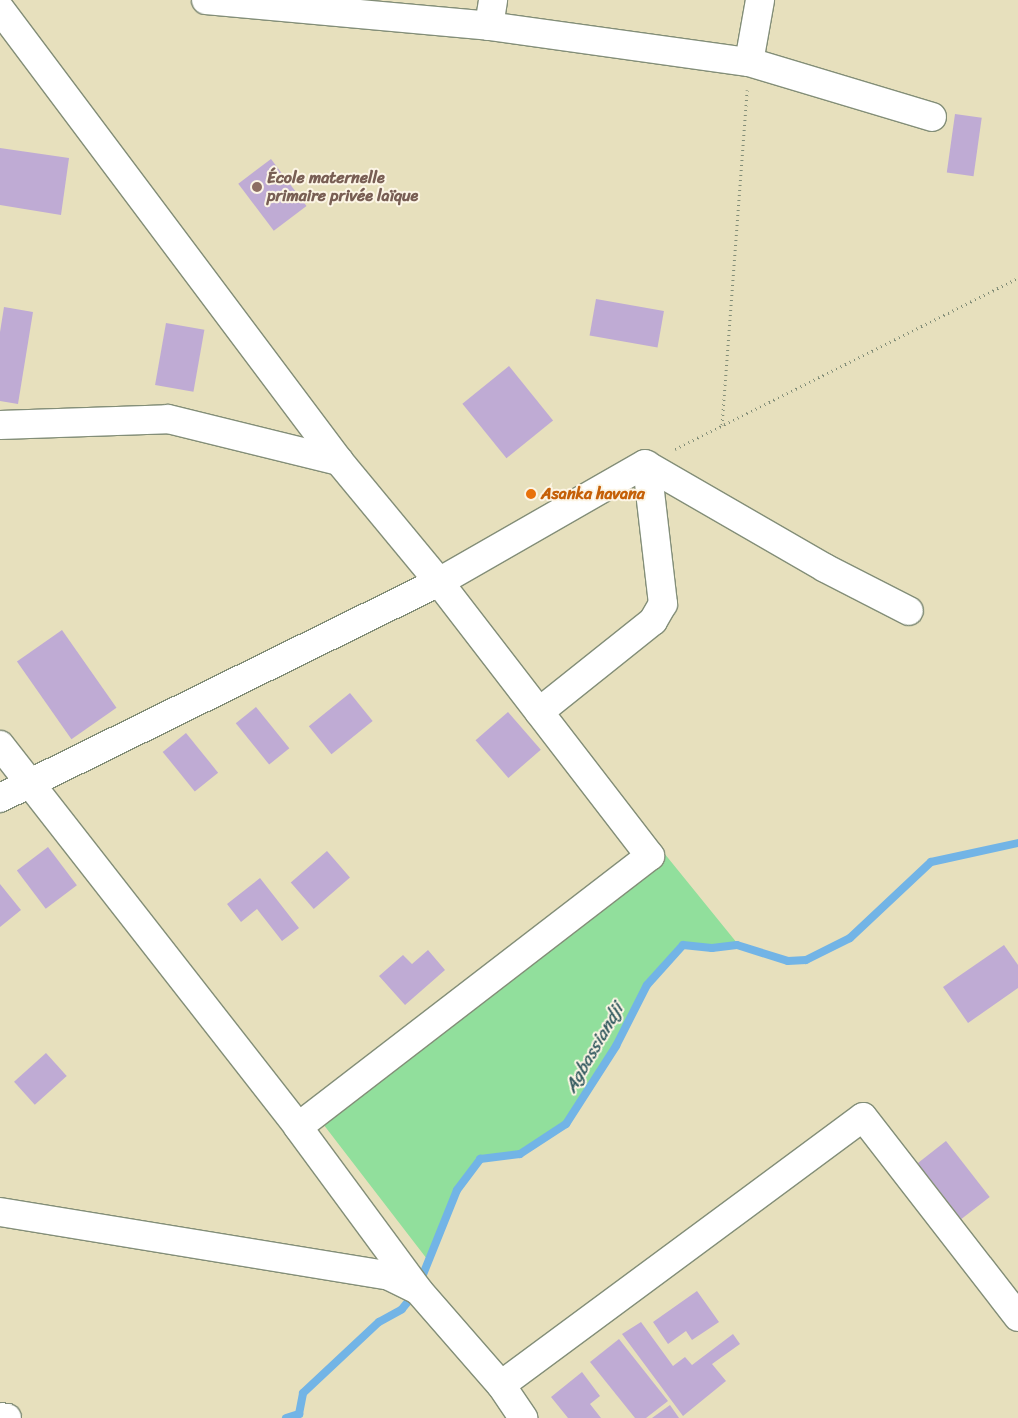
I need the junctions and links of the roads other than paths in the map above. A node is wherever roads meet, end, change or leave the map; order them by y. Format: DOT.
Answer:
graph roads {
  1 [pos="206,0"];
  2 [pos="760,0"];
  3 [pos="0,9"];
  4 [pos="491,13"];
  5 [pos="749,62"];
  6 [pos="932,117"];
  7 [pos="0,425"];
  8 [pos="339,461"];
  9 [pos="646,464"];
  10 [pos="439,582"];
  11 [pos="909,611"];
  12 [pos="539,712"];
  13 [pos="0,745"];
  14 [pos="31,782"];
  15 [pos="0,798"];
  16 [pos="298,1127"];
  17 [pos="0,1212"];
  18 [pos="418,1290"];
  19 [pos="1018,1317"];
  20 [pos="501,1385"];
  21 [pos="0,1417"];
  22 [pos="7,1418"];
  23 [pos="523,1418"];
  1 -- 4 [label="street"];
  2 -- 5 [label="street"];
  3 -- 8 [label="street"];
  4 -- 5 [label="street"];
  5 -- 6 [label="street"];
  7 -- 8 [label="street"];
  8 -- 10 [label="street"];
  9 -- 10 [label="street"];
  9 -- 11 [label="street"];
  9 -- 12 [label="street"];
  10 -- 12 [label="street"];
  10 -- 14 [label="street"];
  12 -- 16 [label="street"];
  13 -- 14 [label="street"];
  14 -- 15 [label="street"];
  14 -- 16 [label="street"];
  16 -- 18 [label="street"];
  17 -- 18 [label="street"];
  18 -- 20 [label="street"];
  19 -- 20 [label="street"];
  20 -- 23 [label="street"];
  21 -- 22 [label="street"];
}
